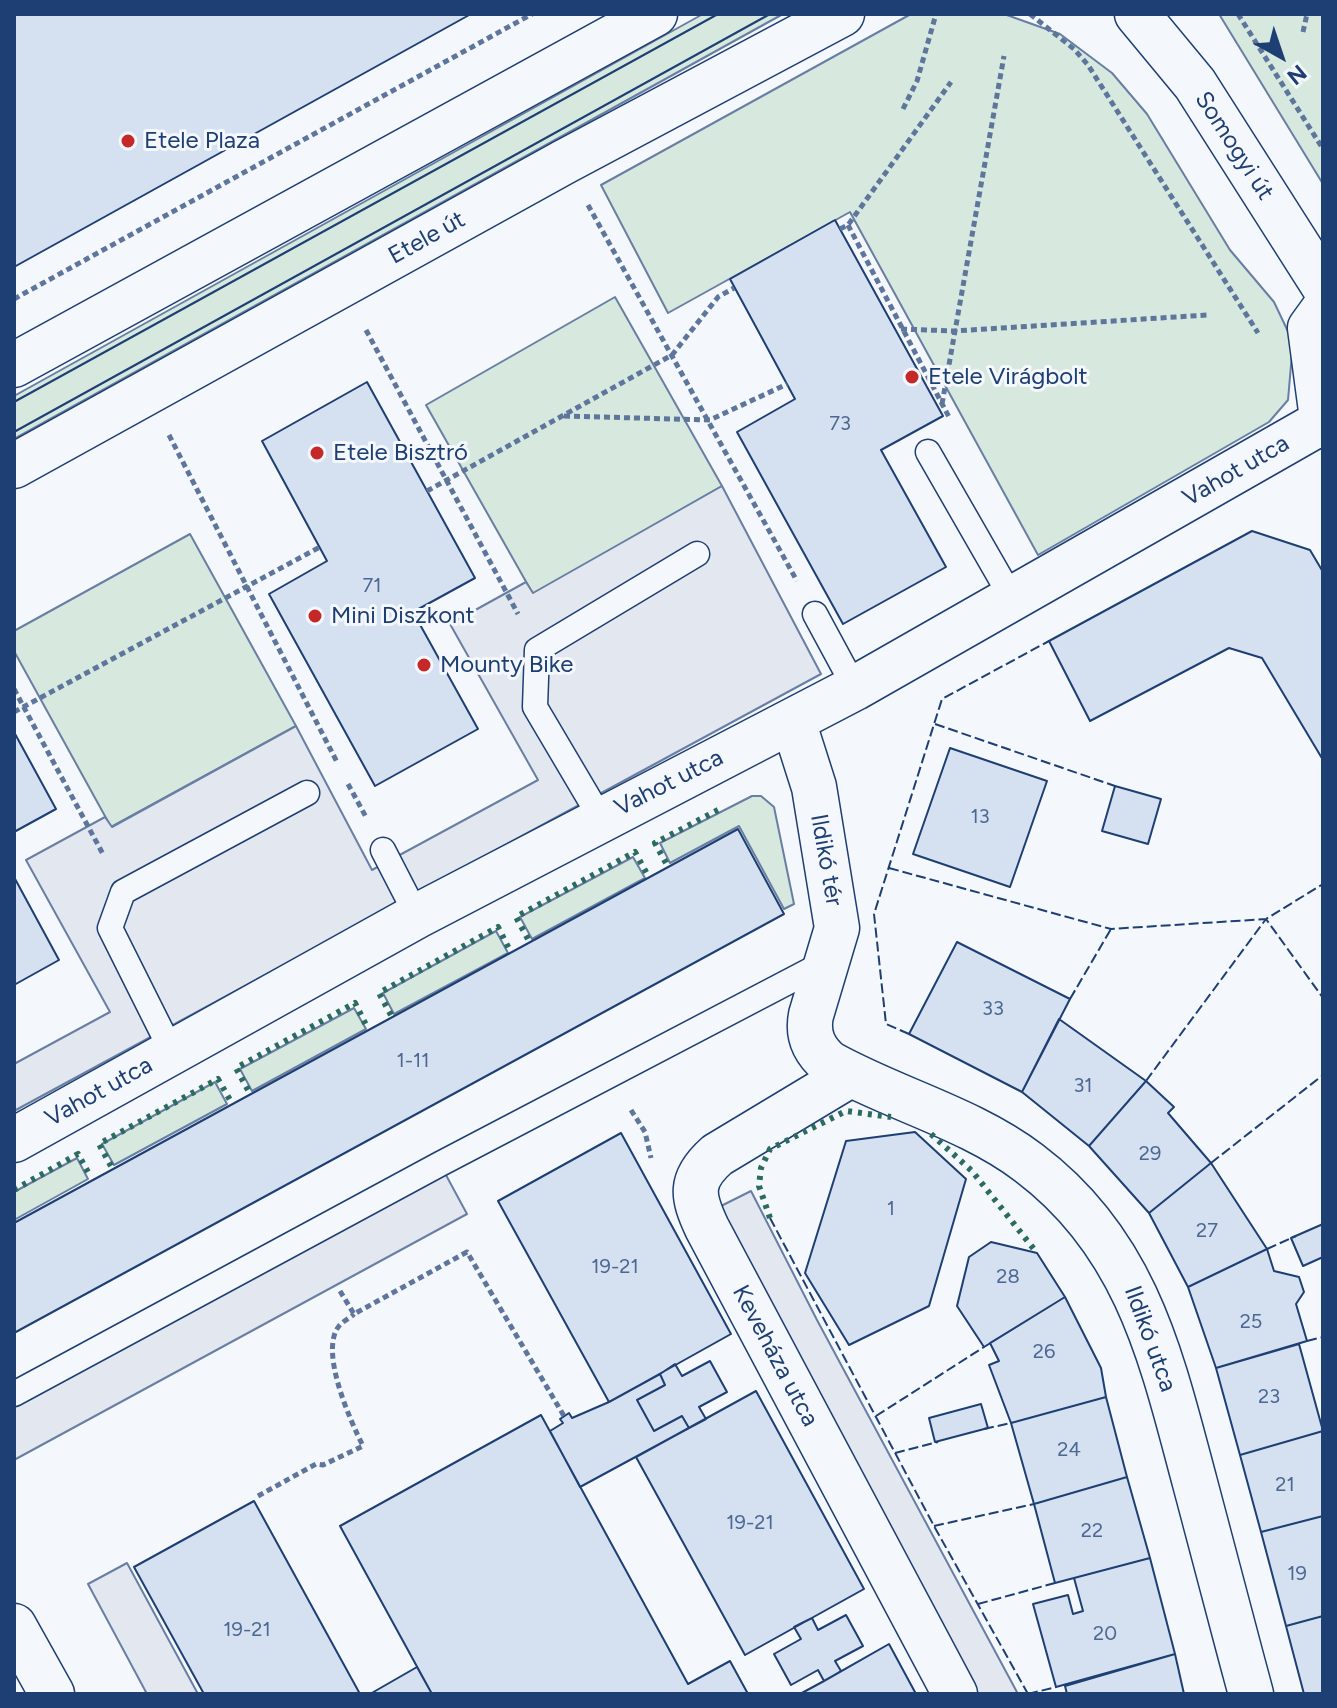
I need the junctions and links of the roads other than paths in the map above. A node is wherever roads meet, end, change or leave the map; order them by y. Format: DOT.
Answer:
graph roads {
  1 [pos="655,14"];
  2 [pos="842,14"];
  3 [pos="1137,14"];
  4 [pos="1323,285"];
  5 [pos="1323,310"];
  6 [pos="14,365"];
  7 [pos="1322,424"];
  8 [pos="928,452"];
  9 [pos="14,466"];
  10 [pos="697,554"];
  11 [pos="1013,600"];
  12 [pos="815,614"];
  13 [pos="855,688"];
  14 [pos="793,721"];
  15 [pos="307,793"];
  16 [pos="600,817"];
  17 [pos="383,850"];
  18 [pos="417,916"];
  19 [pos="828,961"];
  20 [pos="172,1052"];
  21 [pos="850,1075"];
  22 [pos="14,1140"];
  23 [pos="14,1394"];
  24 [pos="14,1626"];
  25 [pos="52,1694"];
  26 [pos="955,1694"];
  27 [pos="1251,1694"];
  1 -- 6 [label="street"];
  2 -- 9 [label="street, Etele út"];
  3 -- 4 [label="street, Somogyi út"];
  5 -- 7 [label="street"];
  7 -- 11 [label="street, Vahot utca"];
  8 -- 11 [label="lane"];
  10 -- 16 [label="lane"];
  11 -- 13 [label="street, Vahot utca"];
  12 -- 13 [label="lane"];
  13 -- 14 [label="street, Vahot utca"];
  14 -- 16 [label="street, Vahot utca"];
  14 -- 19 [label="street, Ildikó tér"];
  15 -- 20 [label="lane"];
  16 -- 18 [label="street, Vahot utca"];
  17 -- 18 [label="lane"];
  18 -- 20 [label="street, Vahot utca"];
  19 -- 21 [label="street, Ildikó tér"];
  19 -- 23 [label="lane"];
  20 -- 22 [label="street, Vahot utca"];
  21 -- 26 [label="street, Keveháza utca"];
  21 -- 27 [label="street, Ildikó utca"];
  24 -- 25 [label="street"];
}
